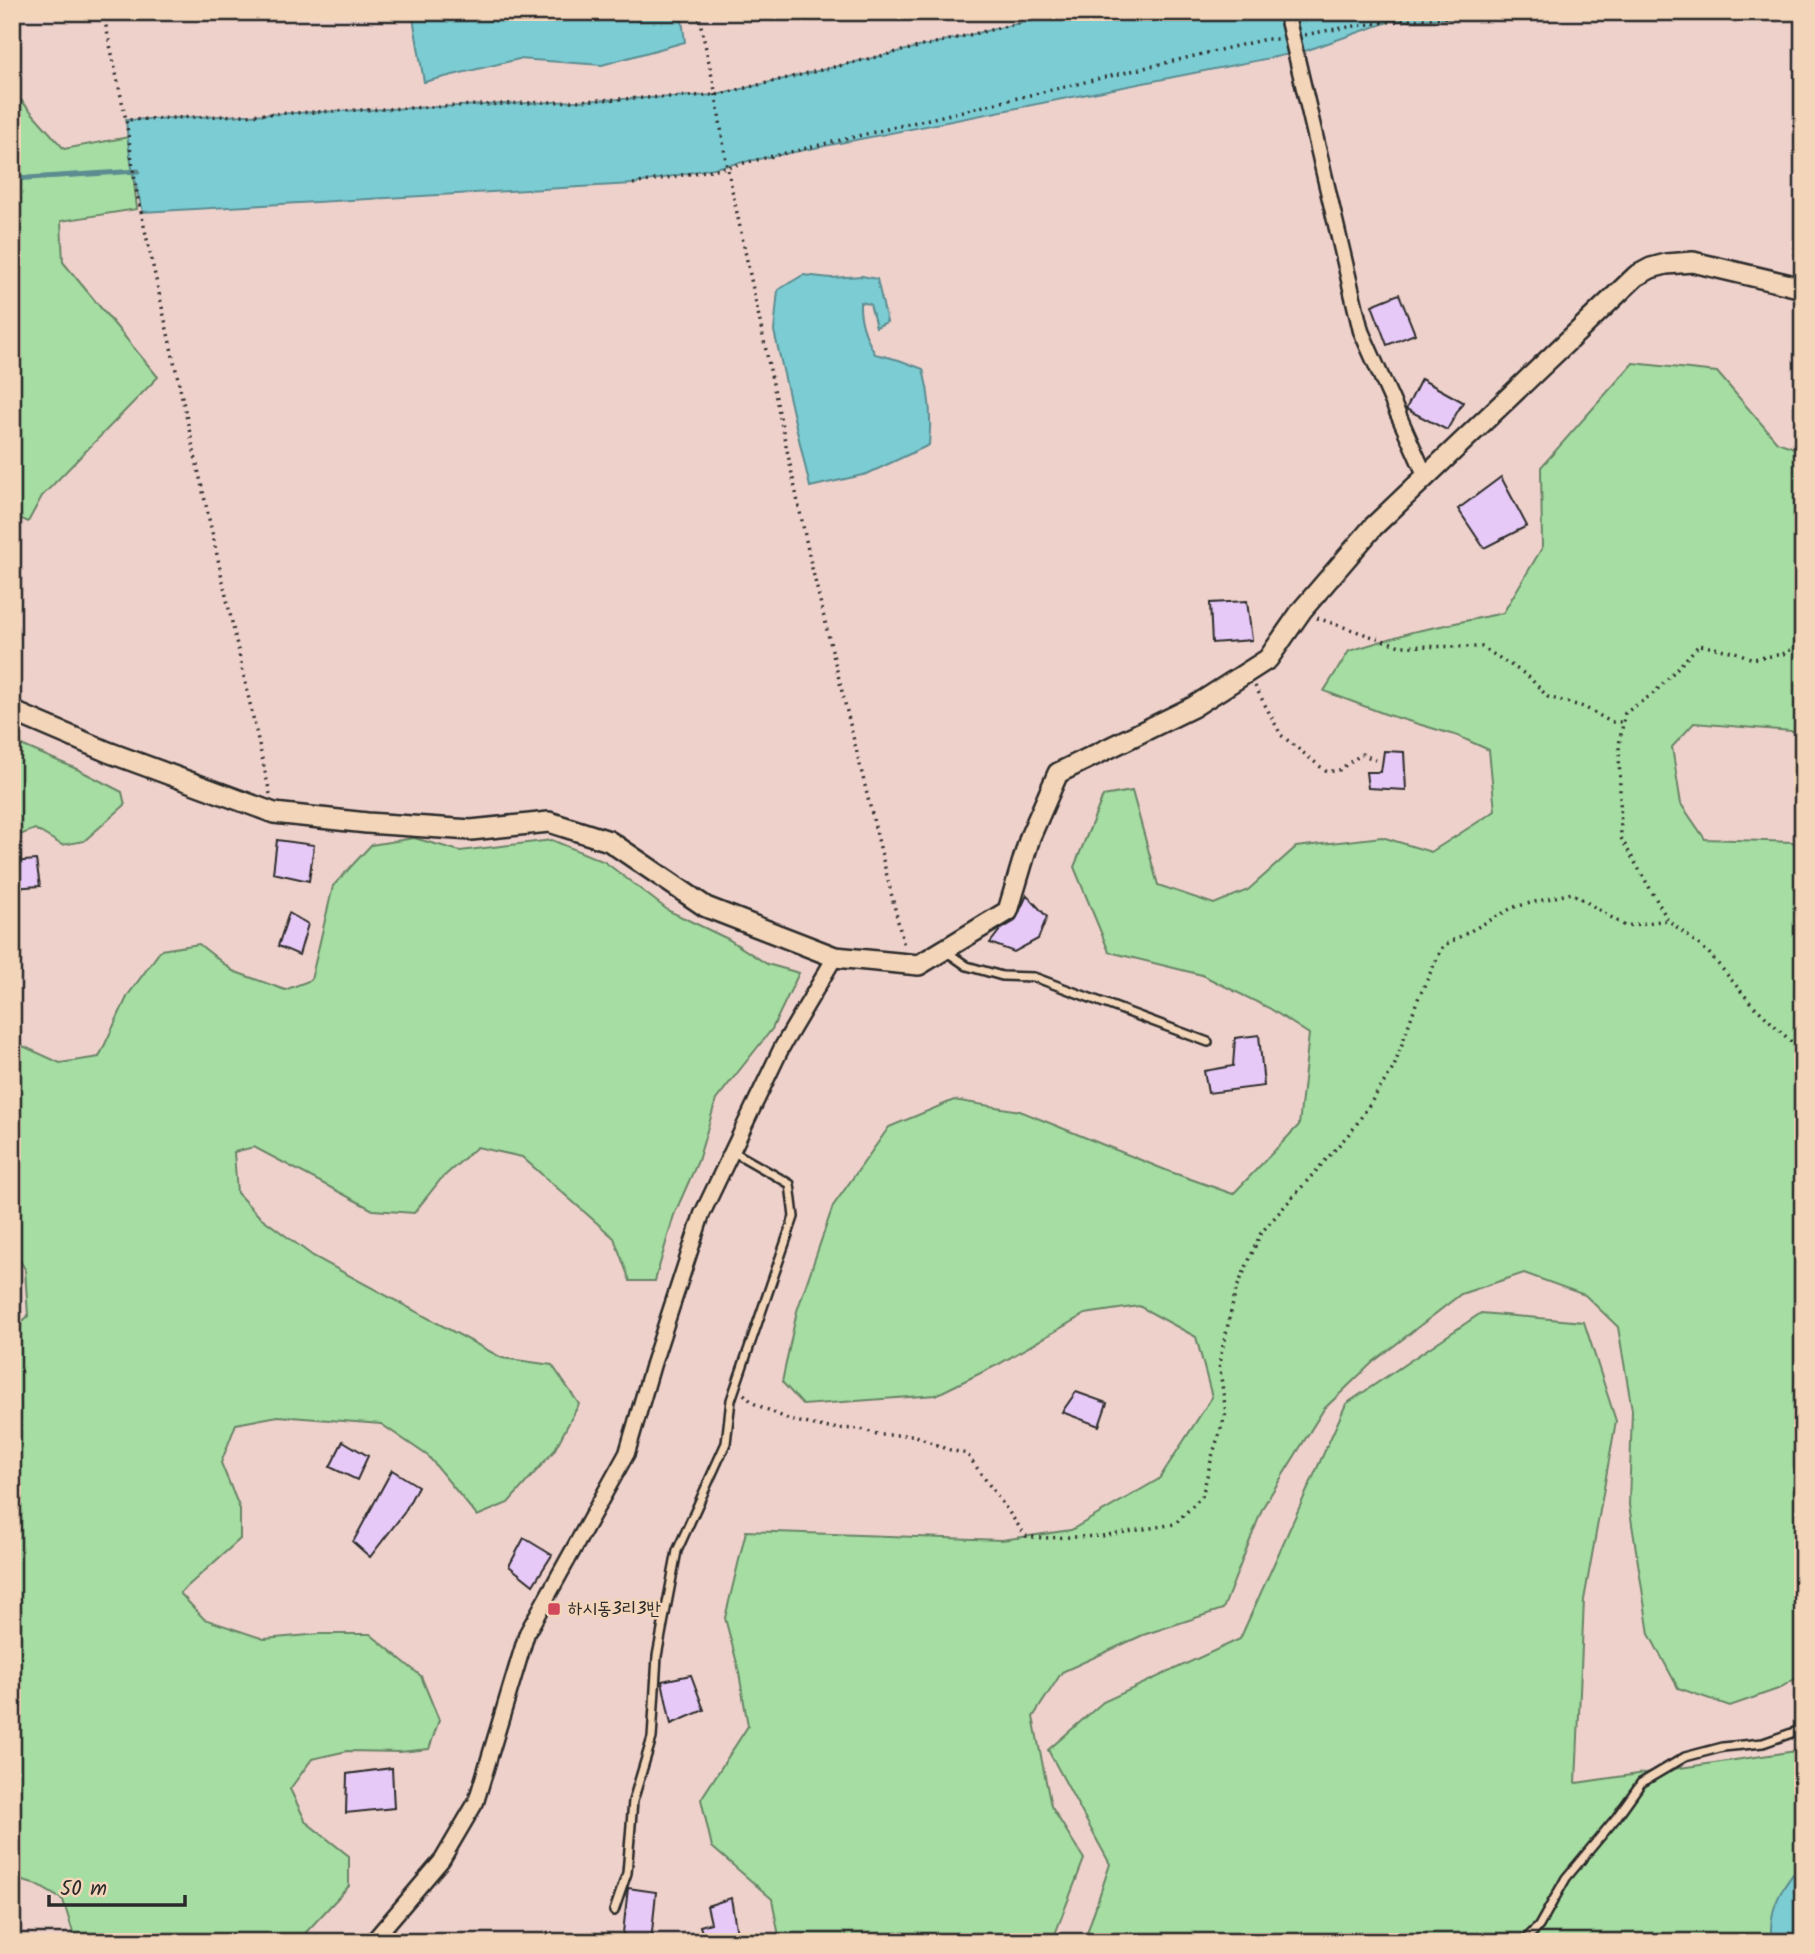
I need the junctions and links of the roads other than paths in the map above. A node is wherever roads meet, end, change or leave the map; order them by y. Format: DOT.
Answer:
graph roads {
  1 [pos="1286,12"];
  2 [pos="1803,288"];
  3 [pos="1426,477"];
  4 [pos="12,711"];
  5 [pos="944,950"];
  6 [pos="835,957"];
  7 [pos="1208,1042"];
  8 [pos="732,1151"];
  9 [pos="1803,1729"];
  10 [pos="614,1911"];
  11 [pos="372,1942"];
  12 [pos="1523,1942"];
  1 -- 3 [label="street"];
  2 -- 3 [label="street"];
  3 -- 5 [label="street"];
  4 -- 6 [label="street"];
  5 -- 6 [label="street"];
  5 -- 7 [label="lane"];
  6 -- 8 [label="street"];
  8 -- 10 [label="lane"];
  8 -- 11 [label="street"];
  9 -- 12 [label="lane"];
}
